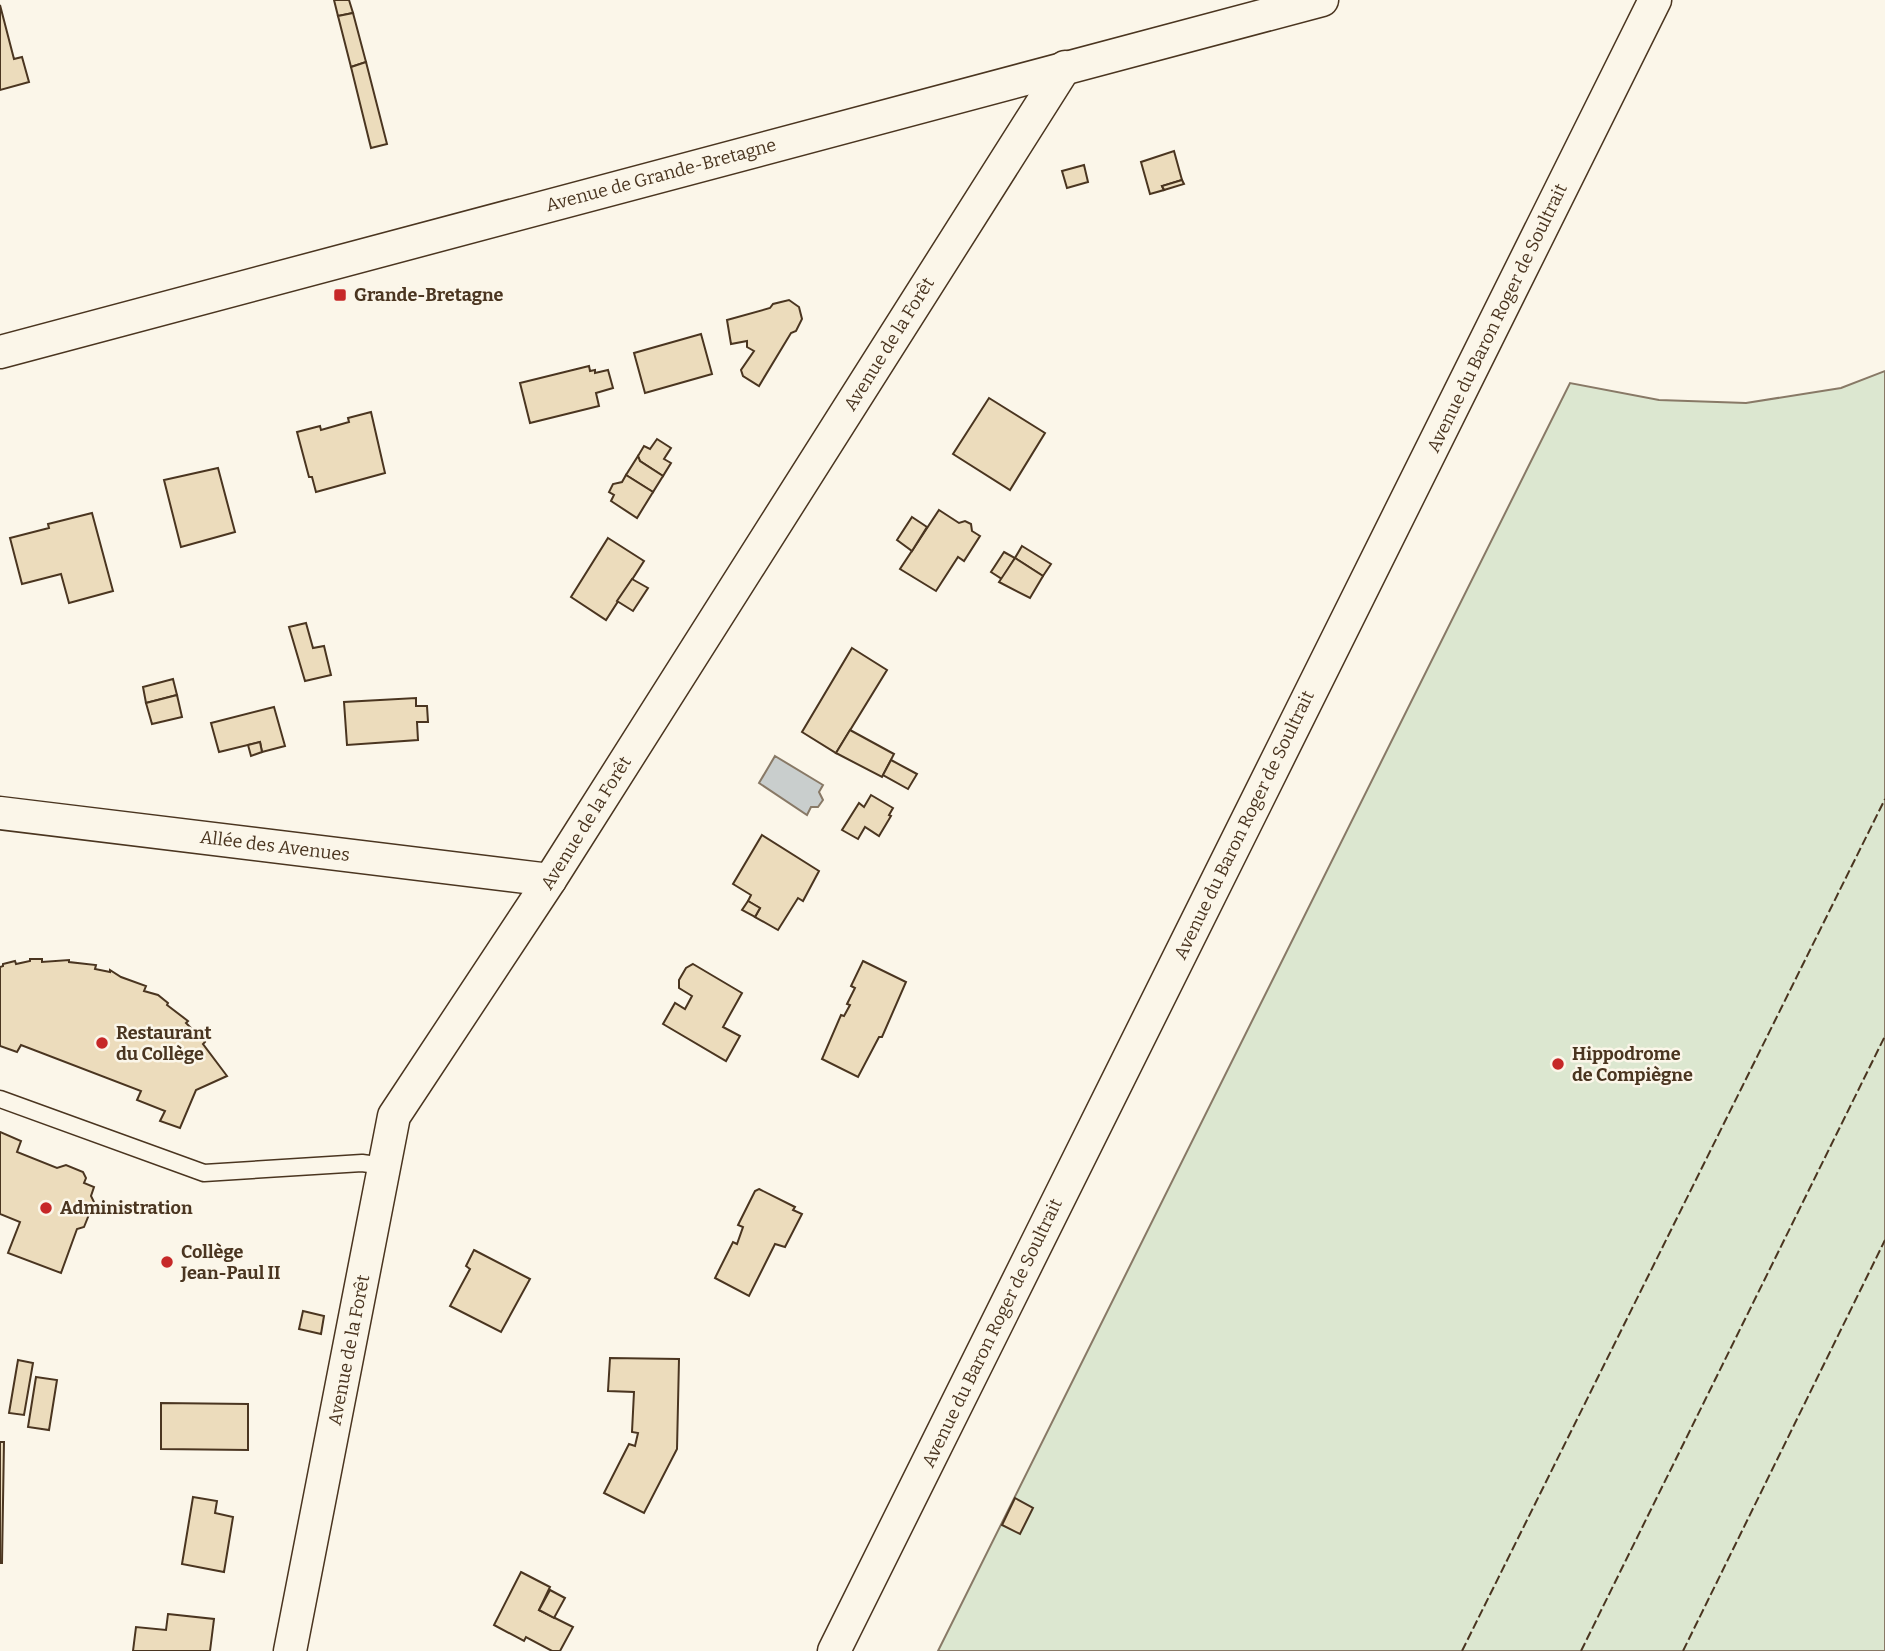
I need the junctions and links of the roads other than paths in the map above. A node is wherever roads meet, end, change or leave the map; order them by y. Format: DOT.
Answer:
graph roads {
  1 [pos="1322,0"];
  2 [pos="1655,0"];
  3 [pos="1065,67"];
  4 [pos="0,352"];
  5 [pos="0,813"];
  6 [pos="550,880"];
  7 [pos="0,1099"];
  8 [pos="384,1166"];
  9 [pos="290,1651"];
  10 [pos="834,1651"];
  1 -- 3 [label="street, Avenue de Grande-Bretagne"];
  2 -- 10 [label="street, Avenue du Baron Roger de Soultrait"];
  3 -- 4 [label="street, Avenue de Grande-Bretagne"];
  3 -- 6 [label="street, Avenue de la Forêt"];
  5 -- 6 [label="street, Allée des Avenues"];
  6 -- 8 [label="street, Avenue de la Forêt"];
  7 -- 8 [label="lane"];
  8 -- 9 [label="street, Avenue de la Forêt"];
}
